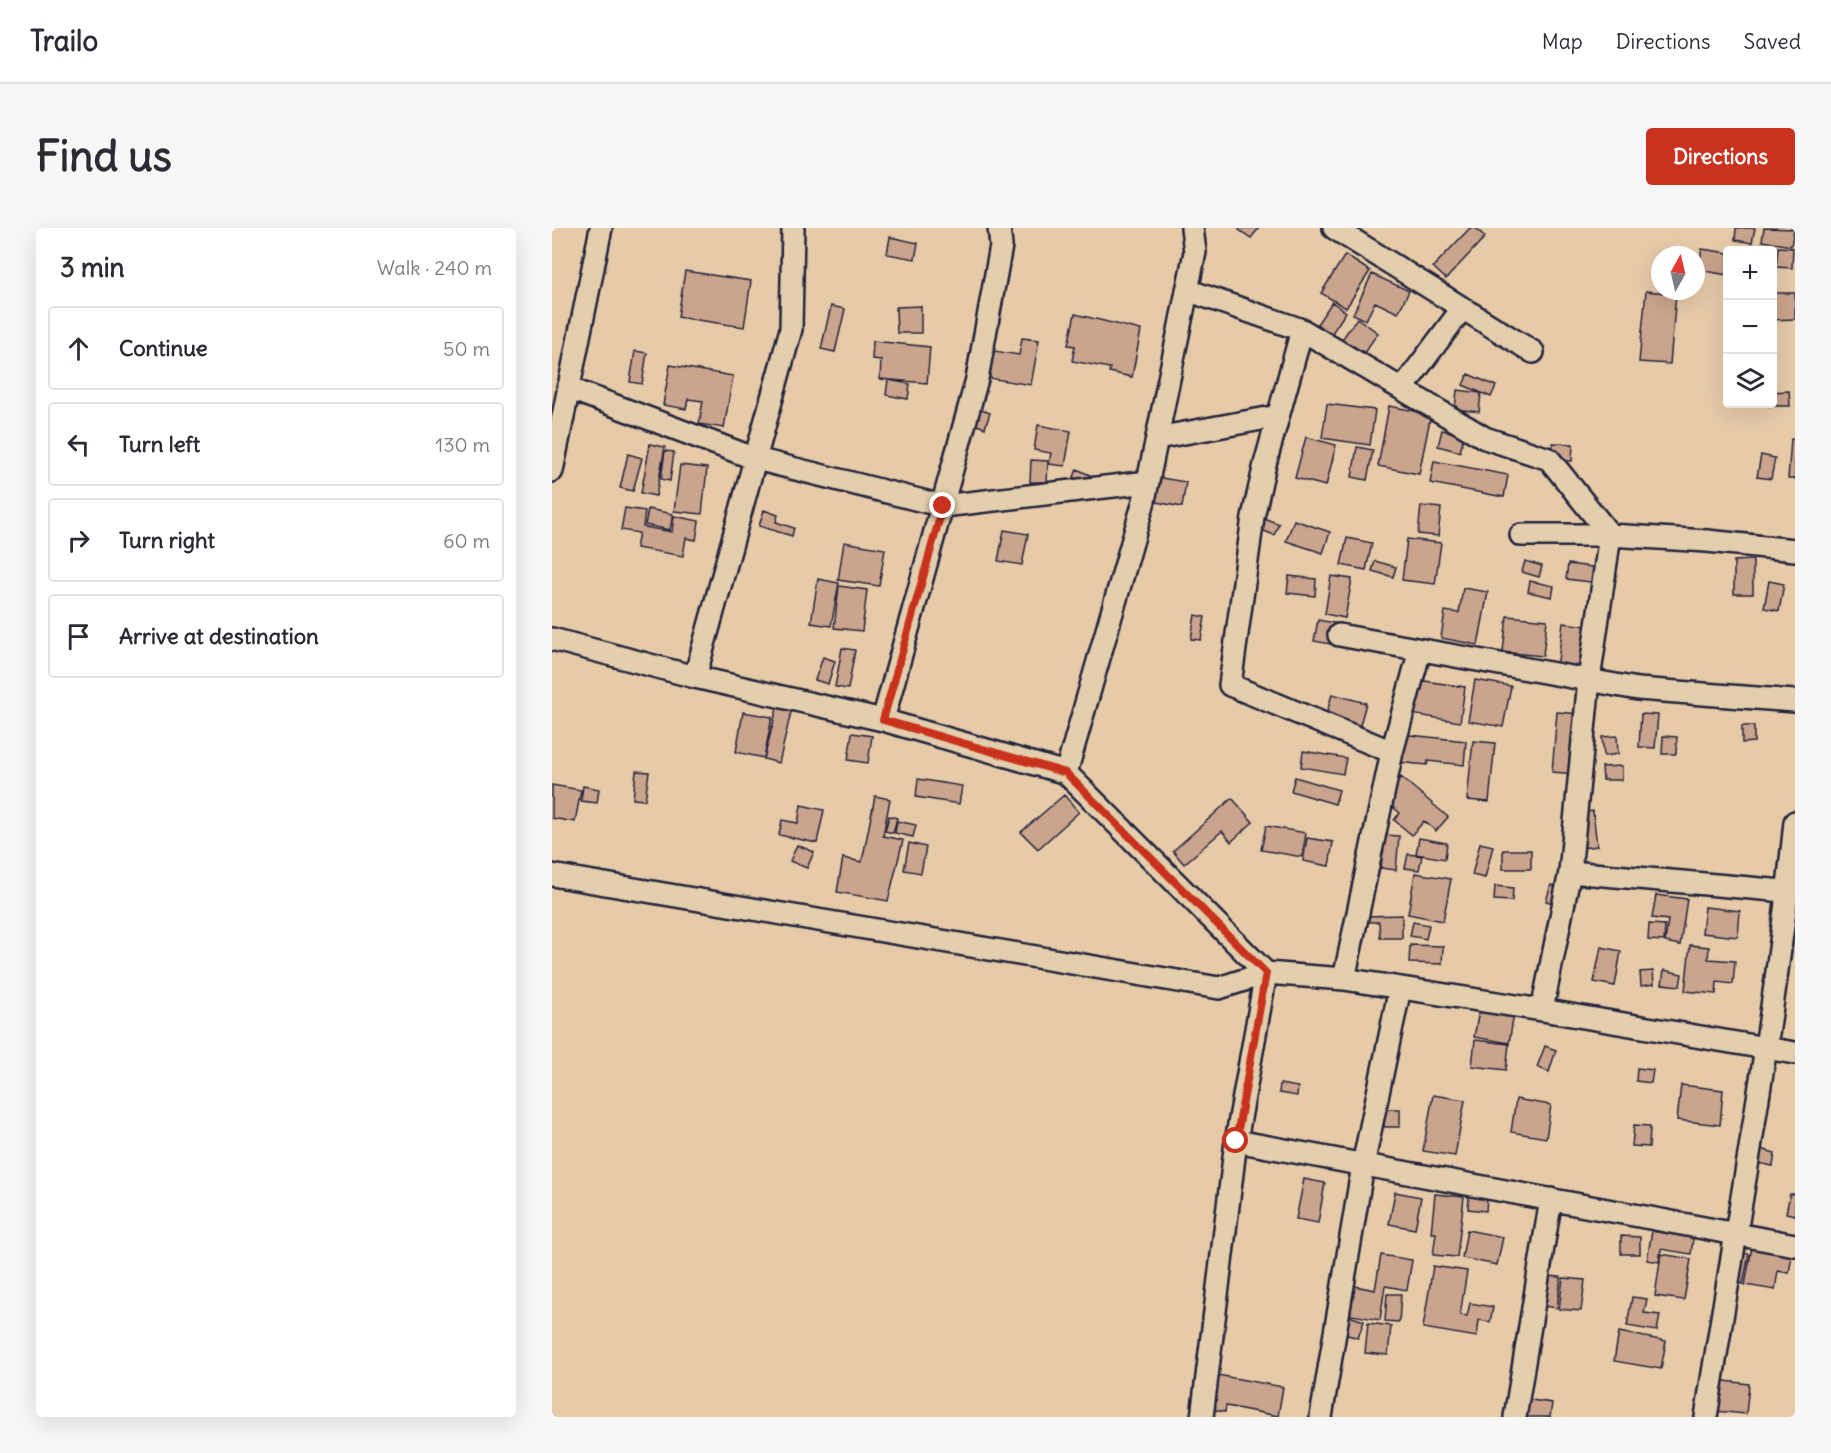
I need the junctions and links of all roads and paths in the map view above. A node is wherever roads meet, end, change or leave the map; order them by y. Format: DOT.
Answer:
graph roads {
  1 [pos="601,228"];
  2 [pos="793,228"];
  3 [pos="999,228"];
  4 [pos="1192,228"];
  5 [pos="1334,228"];
  6 [pos="1187,290"];
  7 [pos="1462,309"];
  8 [pos="1302,330"];
  9 [pos="1533,352"];
  10 [pos="568,388"];
  11 [pos="1402,389"];
  12 [pos="1278,416"];
  13 [pos="1157,438"];
  14 [pos="756,459"];
  15 [pos="552,471"];
  16 [pos="1148,482"];
  17 [pos="943,506"];
  18 [pos="1521,535"];
  19 [pos="1610,536"];
  20 [pos="1795,550"];
  21 [pos="1339,635"];
  22 [pos="552,639"];
  23 [pos="1420,650"];
  24 [pos="695,677"];
  25 [pos="1589,680"];
  26 [pos="1795,701"];
  27 [pos="883,720"];
  28 [pos="1392,752"];
  29 [pos="1066,773"];
  30 [pos="1795,822"];
  31 [pos="1570,872"];
  32 [pos="552,875"];
  33 [pos="1792,892"];
  34 [pos="1266,973"];
  35 [pos="1344,979"];
  36 [pos="1400,988"];
  37 [pos="1542,1010"];
  38 [pos="1767,1048"];
  39 [pos="1795,1053"];
  40 [pos="1236,1141"];
  41 [pos="1363,1165"];
  42 [pos="1551,1199"];
  43 [pos="1735,1234"];
  44 [pos="1795,1245"];
  45 [pos="1202,1417"];
  46 [pos="1321,1417"];
  47 [pos="1515,1417"];
  48 [pos="1706,1417"];
  1 -- 10 [label="street"];
  2 -- 14 [label="street"];
  3 -- 17 [label="street"];
  4 -- 6 [label="street"];
  5 -- 7 [label="street"];
  6 -- 8 [label="street"];
  6 -- 13 [label="street"];
  7 -- 9 [label="street"];
  7 -- 11 [label="street"];
  8 -- 11 [label="street"];
  8 -- 12 [label="street"];
  10 -- 14 [label="street"];
  10 -- 15 [label="street"];
  11 -- 19 [label="street"];
  12 -- 13 [label="street"];
  12 -- 28 [label="street"];
  13 -- 16 [label="street"];
  14 -- 17 [label="street"];
  14 -- 24 [label="street"];
  16 -- 17 [label="street"];
  16 -- 29 [label="street"];
  17 -- 27 [label="street"];
  18 -- 19 [label="street"];
  19 -- 20 [label="street"];
  19 -- 25 [label="street"];
  21 -- 23 [label="street"];
  22 -- 24 [label="street"];
  23 -- 25 [label="street"];
  23 -- 28 [label="street"];
  24 -- 27 [label="street"];
  25 -- 26 [label="street"];
  25 -- 31 [label="street"];
  27 -- 29 [label="street"];
  28 -- 35 [label="street"];
  29 -- 34 [label="street"];
  30 -- 33 [label="street"];
  31 -- 33 [label="street"];
  31 -- 37 [label="street"];
  32 -- 34 [label="street"];
  33 -- 38 [label="street"];
  34 -- 35 [label="street"];
  34 -- 40 [label="street"];
  35 -- 36 [label="street"];
  36 -- 37 [label="street"];
  36 -- 41 [label="street"];
  37 -- 38 [label="street"];
  38 -- 39 [label="street"];
  38 -- 43 [label="street"];
  40 -- 41 [label="street"];
  40 -- 45 [label="street"];
  41 -- 42 [label="street"];
  41 -- 46 [label="street"];
  42 -- 43 [label="street"];
  42 -- 47 [label="street"];
  43 -- 44 [label="street"];
  43 -- 48 [label="street"];
}
